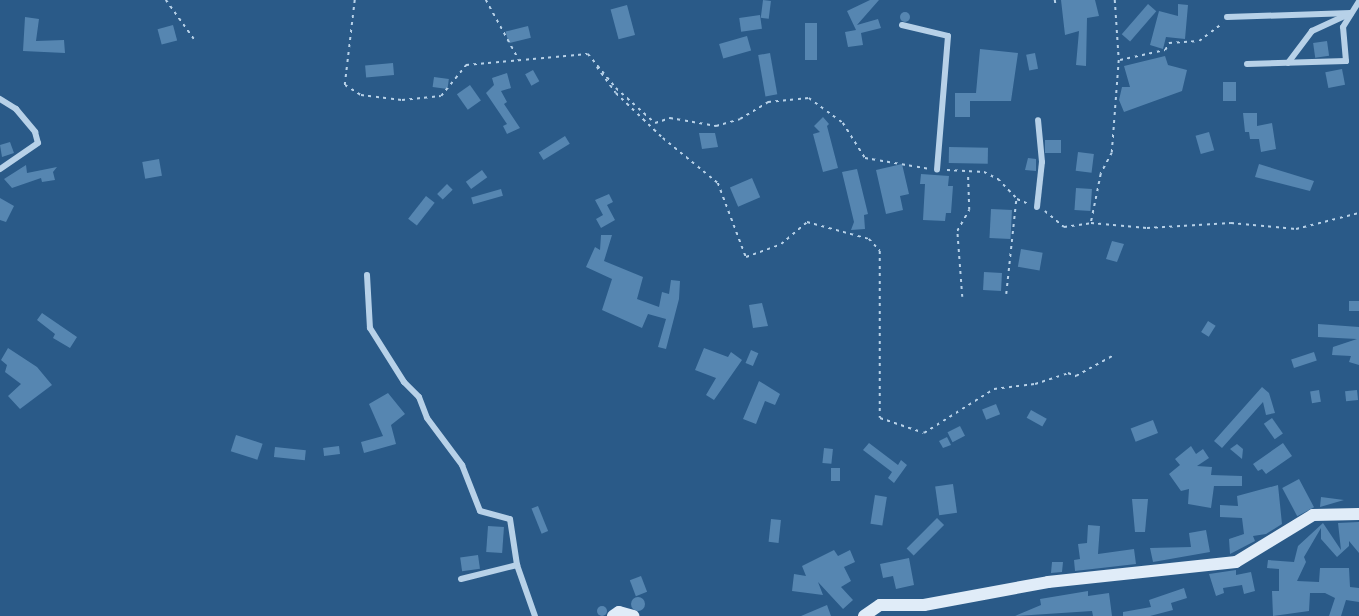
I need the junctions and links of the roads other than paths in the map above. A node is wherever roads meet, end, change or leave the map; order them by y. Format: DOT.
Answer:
graph roads {
  1 [pos="1359,1"];
  2 [pos="1351,13"];
  3 [pos="1227,17"];
  4 [pos="902,25"];
  5 [pos="1288,63"];
  6 [pos="1247,64"];
  7 [pos="0,99"];
  8 [pos="1038,120"];
  9 [pos="0,169"];
  10 [pos="937,170"];
  11 [pos="1037,207"];
  12 [pos="368,275"];
  13 [pos="1359,514"];
  14 [pos="517,565"];
  15 [pos="461,579"];
  16 [pos="535,616"];
  17 [pos="613,616"];
  18 [pos="633,616"];
  19 [pos="864,616"];
  1 -- 2 [label="street"];
  2 -- 3 [label="street"];
  2 -- 5 [label="street"];
  2 -- 5 [label="street"];
  4 -- 10 [label="street"];
  5 -- 6 [label="street"];
  7 -- 9 [label="street"];
  8 -- 11 [label="street"];
  12 -- 14 [label="street"];
  13 -- 19 [label="street"];
  14 -- 15 [label="street"];
  14 -- 16 [label="street"];
  17 -- 18 [label="street"];
}
